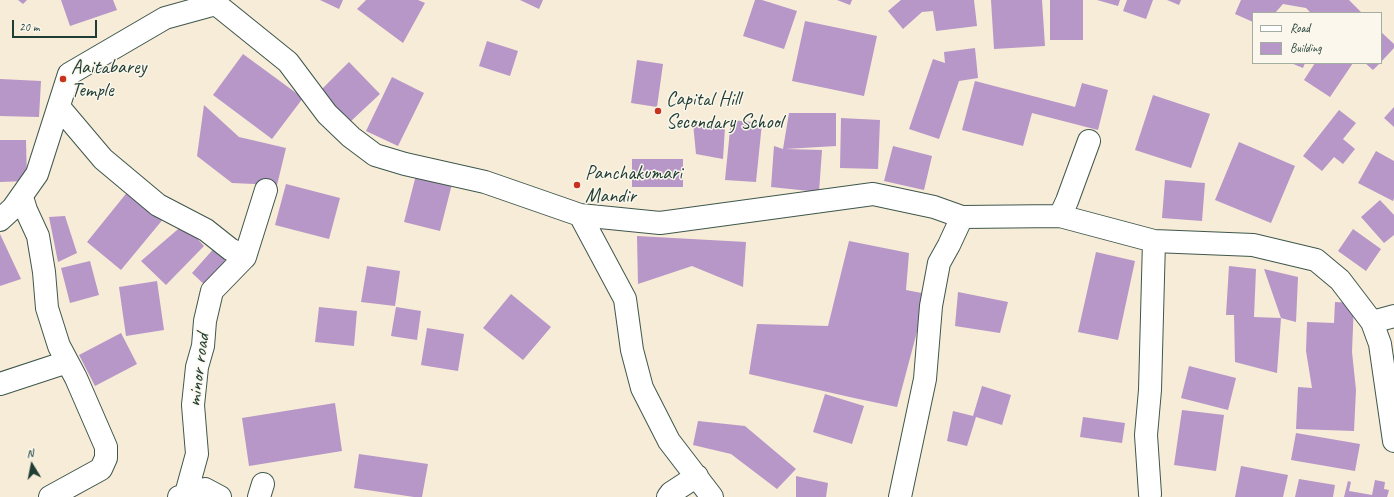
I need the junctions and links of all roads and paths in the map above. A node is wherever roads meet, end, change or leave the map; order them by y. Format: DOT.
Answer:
graph roads {
  1 [pos="216,2"];
  2 [pos="59,107"];
  3 [pos="1089,141"];
  4 [pos="22,198"];
  5 [pos="580,215"];
  6 [pos="1060,216"];
  7 [pos="962,217"];
  8 [pos="0,220"];
  9 [pos="1154,241"];
  10 [pos="1394,316"];
  11 [pos="1372,322"];
  12 [pos="67,362"];
  13 [pos="0,384"];
  14 [pos="1394,441"];
  15 [pos="697,476"];
  16 [pos="1150,494"];
  17 [pos="182,496"];
  18 [pos="50,497"];
  19 [pos="220,497"];
  20 [pos="668,497"];
  21 [pos="712,497"];
  22 [pos="900,497"];
  1 -- 2 [label="street"];
  1 -- 5 [label="street"];
  2 -- 4 [label="street"];
  2 -- 17 [label="street, minor road"];
  3 -- 6 [label="street"];
  4 -- 8 [label="street"];
  4 -- 12 [label="street"];
  5 -- 7 [label="street"];
  5 -- 15 [label="street"];
  6 -- 7 [label="street"];
  6 -- 9 [label="street"];
  7 -- 22 [label="street"];
  9 -- 11 [label="street"];
  9 -- 16 [label="street"];
  10 -- 11 [label="street"];
  11 -- 14 [label="street"];
  12 -- 13 [label="street"];
  12 -- 18 [label="street"];
  15 -- 20 [label="street"];
  15 -- 21 [label="street"];
  17 -- 19 [label="street"];
}
